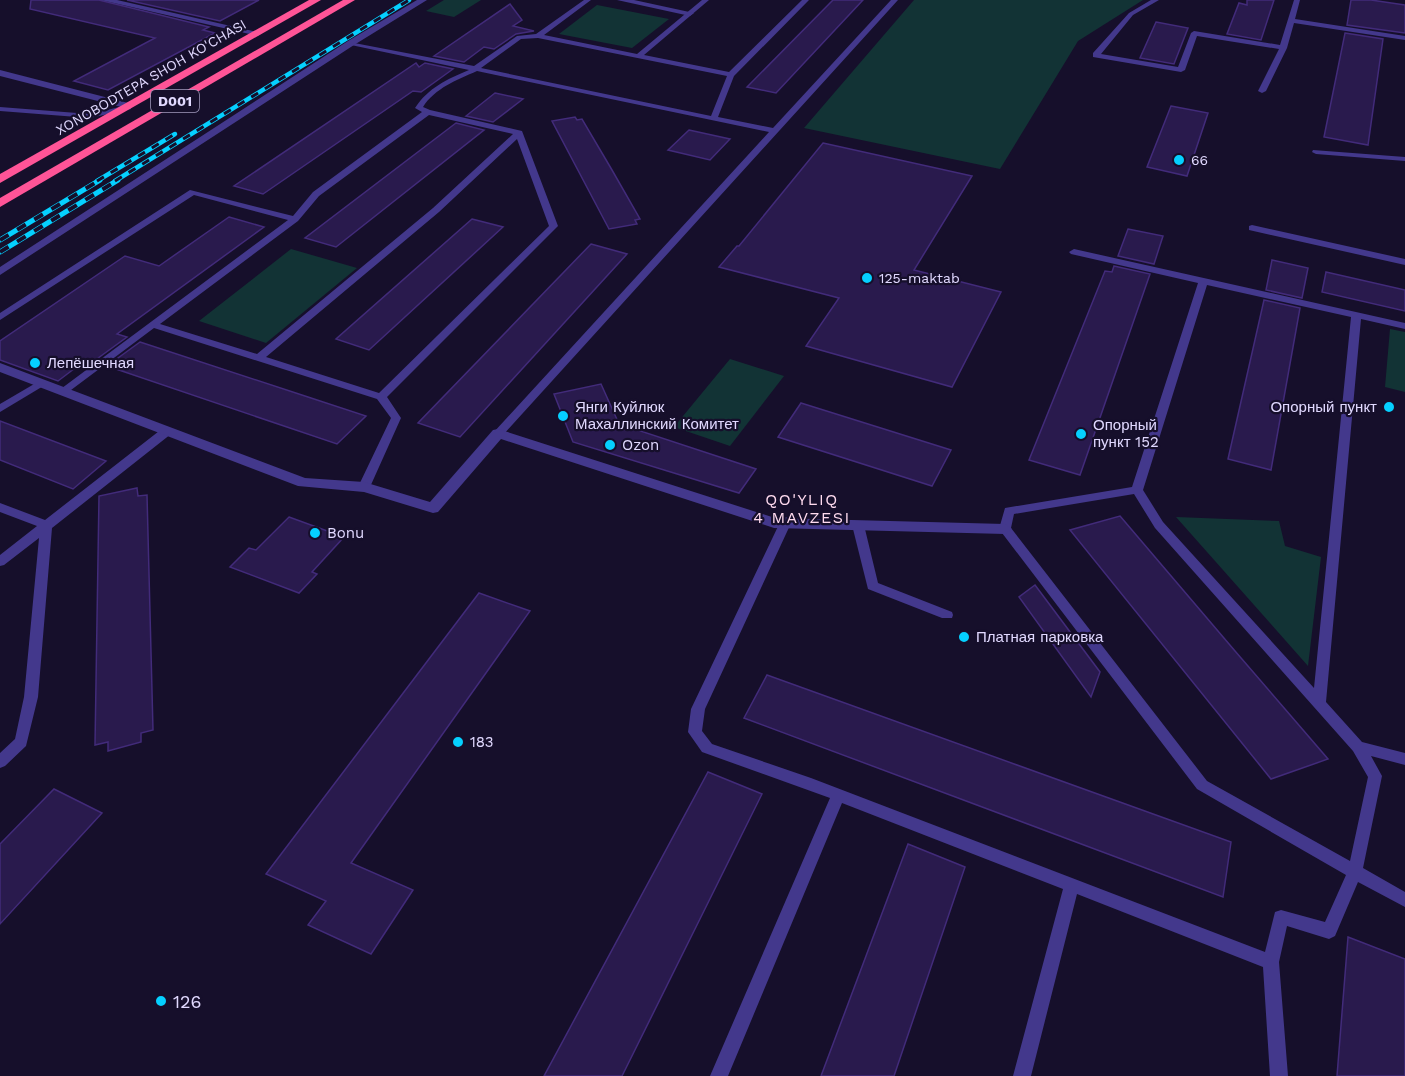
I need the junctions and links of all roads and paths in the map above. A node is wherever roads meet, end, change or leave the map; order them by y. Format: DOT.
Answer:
graph roads {
  1 [pos="105,0"];
  2 [pos="316,0"];
  3 [pos="350,0"];
  4 [pos="423,0"];
  5 [pos="588,0"];
  6 [pos="621,0"];
  7 [pos="706,0"];
  8 [pos="806,0"];
  9 [pos="895,0"];
  10 [pos="1156,0"];
  11 [pos="1297,0"];
  12 [pos="690,13"];
  13 [pos="1290,20"];
  14 [pos="258,33"];
  15 [pos="538,36"];
  16 [pos="1405,38"];
  17 [pos="351,43"];
  18 [pos="1283,48"];
  19 [pos="639,56"];
  20 [pos="474,70"];
  21 [pos="0,73"];
  22 [pos="731,75"];
  23 [pos="1262,91"];
  24 [pos="129,106"];
  25 [pos="0,109"];
  26 [pos="428,112"];
  27 [pos="714,118"];
  28 [pos="774,131"];
  29 [pos="519,133"];
  30 [pos="1316,152"];
  31 [pos="1405,159"];
  32 [pos="0,179"];
  33 [pos="0,203"];
  34 [pos="295,219"];
  35 [pos="1252,228"];
  36 [pos="1074,252"];
  37 [pos="1405,262"];
  38 [pos="0,272"];
  39 [pos="1203,282"];
  40 [pos="1356,316"];
  41 [pos="0,317"];
  42 [pos="155,325"];
  43 [pos="1405,326"];
  44 [pos="259,358"];
  45 [pos="0,367"];
  46 [pos="41,383"];
  47 [pos="63,391"];
  48 [pos="381,398"];
  49 [pos="0,409"];
  50 [pos="168,431"];
  51 [pos="498,433"];
  52 [pos="364,487"];
  53 [pos="1137,490"];
  54 [pos="0,507"];
  55 [pos="786,521"];
  56 [pos="46,525"];
  57 [pos="858,525"];
  58 [pos="1005,529"];
  59 [pos="0,562"];
  60 [pos="947,615"];
  61 [pos="1319,705"];
  62 [pos="1358,747"];
  63 [pos="1405,759"];
  64 [pos="0,762"];
  65 [pos="838,795"];
  66 [pos="1355,872"];
  67 [pos="1072,885"];
  68 [pos="1405,900"];
  69 [pos="1271,962"];
  70 [pos="719,1076"];
  71 [pos="1022,1076"];
  72 [pos="1279,1076"];
  1 -- 14 [label="street"];
  2 -- 14 [label="highway, XONOBODTEPA SHOH KO'CHASI / D001"];
  3 -- 33 [label="highway, D001"];
  4 -- 17 [label="street"];
  5 -- 15 [label="lane"];
  6 -- 12 [label="street"];
  7 -- 12 [label="lane"];
  8 -- 22 [label="lane"];
  9 -- 28 [label="lane"];
  10 -- 18 [label="lane"];
  11 -- 13 [label="lane"];
  12 -- 19 [label="lane"];
  13 -- 16 [label="lane"];
  13 -- 18 [label="lane"];
  14 -- 24 [label="highway, XONOBODTEPA SHOH KO'CHASI / D001"];
  15 -- 19 [label="lane"];
  15 -- 20 [label="lane"];
  17 -- 20 [label="lane"];
  17 -- 38 [label="street"];
  18 -- 23 [label="lane"];
  19 -- 22 [label="lane"];
  20 -- 26 [label="lane"];
  20 -- 27 [label="lane"];
  21 -- 24 [label="street"];
  22 -- 27 [label="lane"];
  24 -- 25 [label="lane"];
  24 -- 32 [label="highway, XONOBODTEPA SHOH KO'CHASI / D001"];
  26 -- 29 [label="lane"];
  26 -- 34 [label="lane"];
  27 -- 28 [label="lane"];
  28 -- 51 [label="lane"];
  29 -- 44 [label="lane"];
  29 -- 48 [label="lane"];
  30 -- 31 [label="lane"];
  34 -- 41 [label="lane"];
  34 -- 42 [label="lane"];
  35 -- 37 [label="lane"];
  36 -- 39 [label="lane"];
  39 -- 40 [label="lane"];
  39 -- 53 [label="lane"];
  40 -- 43 [label="lane"];
  40 -- 61 [label="lane"];
  42 -- 44 [label="lane"];
  42 -- 47 [label="lane"];
  44 -- 48 [label="lane"];
  45 -- 46 [label="street"];
  46 -- 47 [label="street"];
  46 -- 49 [label="lane"];
  47 -- 50 [label="street"];
  48 -- 52 [label="lane"];
  50 -- 52 [label="street"];
  50 -- 56 [label="lane"];
  51 -- 52 [label="street"];
  51 -- 55 [label="street"];
  53 -- 58 [label="lane"];
  53 -- 61 [label="lane"];
  54 -- 56 [label="lane"];
  55 -- 57 [label="street"];
  55 -- 65 [label="lane"];
  56 -- 59 [label="lane"];
  56 -- 64 [label="lane"];
  57 -- 58 [label="street"];
  57 -- 60 [label="lane"];
  58 -- 66 [label="lane"];
  61 -- 62 [label="lane"];
  62 -- 63 [label="lane"];
  62 -- 66 [label="lane"];
  65 -- 67 [label="lane"];
  65 -- 70 [label="lane"];
  66 -- 68 [label="lane"];
  66 -- 69 [label="lane"];
  67 -- 69 [label="lane"];
  67 -- 71 [label="lane"];
  69 -- 72 [label="lane"];
}
